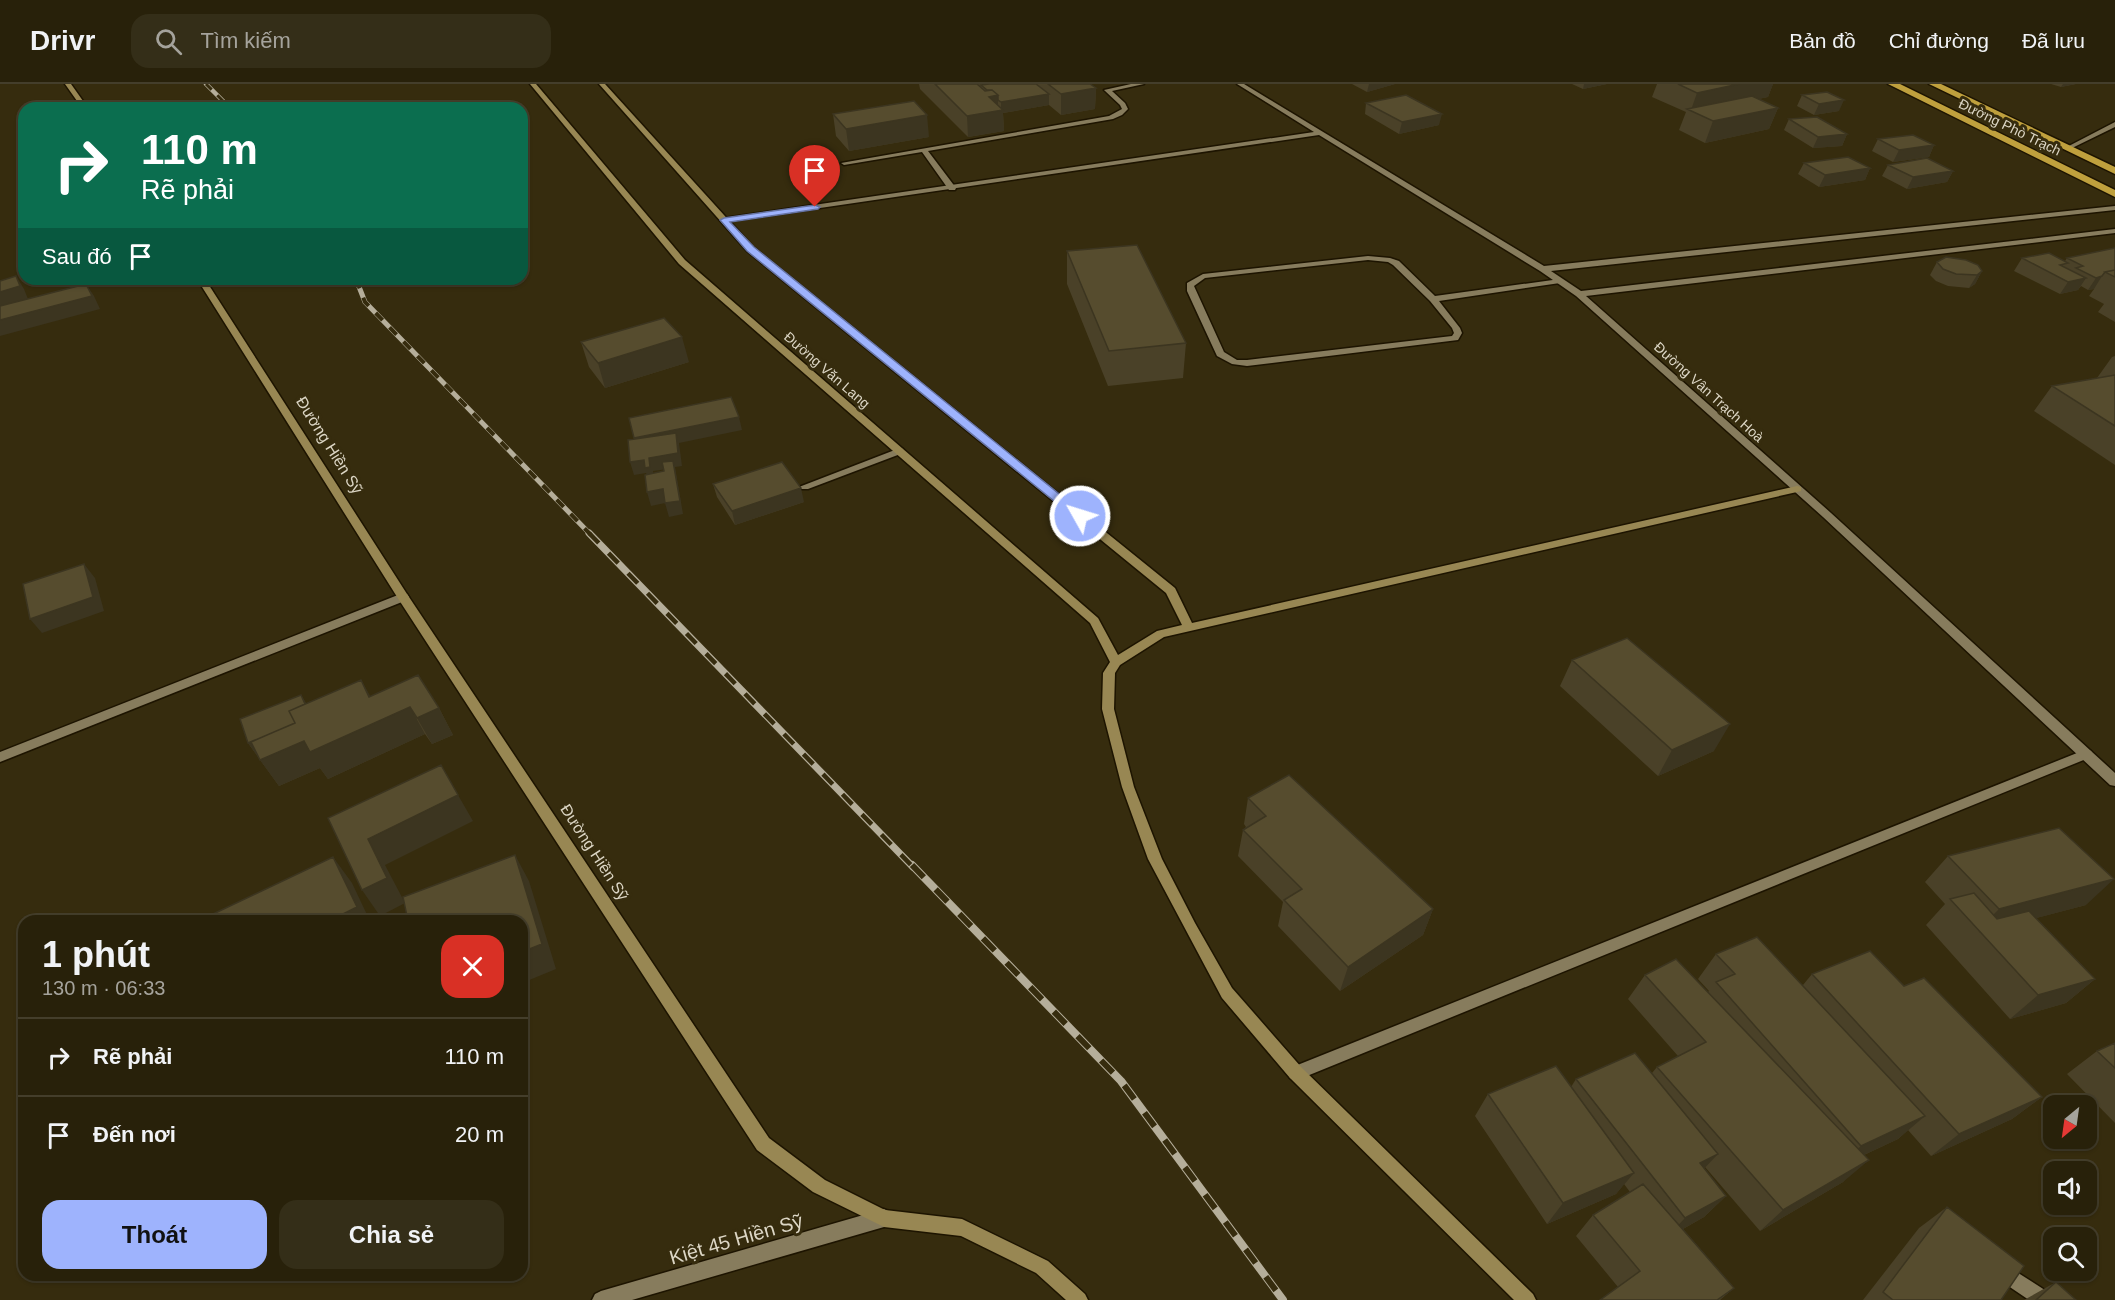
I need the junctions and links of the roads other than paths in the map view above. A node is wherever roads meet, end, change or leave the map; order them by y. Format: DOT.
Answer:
graph roads {
  1 [pos="68,84"];
  2 [pos="533,84"];
  3 [pos="602,84"];
  4 [pos="1098,84"];
  5 [pos="1141,84"];
  6 [pos="1240,84"];
  7 [pos="1893,84"];
  8 [pos="1934,84"];
  9 [pos="1107,90"];
  10 [pos="81,102"];
  11 [pos="2115,124"];
  12 [pos="1321,134"];
  13 [pos="2068,148"];
  14 [pos="924,150"];
  15 [pos="844,163"];
  16 [pos="2115,171"];
  17 [pos="952,188"];
  18 [pos="2115,194"];
  19 [pos="2115,208"];
  20 [pos="724,220"];
  21 [pos="2115,231"];
  22 [pos="1543,269"];
  23 [pos="1560,281"];
  24 [pos="205,285"];
  25 [pos="1579,294"];
  26 [pos="1433,299"];
  27 [pos="900,452"];
  28 [pos="804,487"];
  29 [pos="1797,489"];
  30 [pos="403,597"];
  31 [pos="1189,628"];
  32 [pos="1116,662"];
  33 [pos="2087,754"];
  34 [pos="0,757"];
  35 [pos="2115,781"];
  36 [pos="1296,1072"];
  37 [pos="884,1218"];
  38 [pos="1988,1262"];
  39 [pos="601,1300"];
  40 [pos="1079,1300"];
  41 [pos="1527,1300"];
  42 [pos="2045,1300"];
  1 -- 10 [label="street"];
  2 -- 27 [label="street, Đường Văn Lang"];
  3 -- 20 [label="street"];
  4 -- 9 [label="street"];
  5 -- 9 [label="street"];
  6 -- 12 [label="street, Đường Vân Trạch Hoà"];
  7 -- 18 [label="highway, Đường Phò Trạch"];
  8 -- 13 [label="highway, Đường Phò Trạch"];
  9 -- 14 [label="street"];
  11 -- 13 [label="street"];
  12 -- 17 [label="street"];
  12 -- 22 [label="street, Đường Vân Trạch Hoà"];
  13 -- 16 [label="highway, Đường Phò Trạch"];
  14 -- 15 [label="street"];
  14 -- 17 [label="street"];
  17 -- 20 [label="street"];
  19 -- 22 [label="street"];
  20 -- 31 [label="street"];
  21 -- 25 [label="street"];
  22 -- 23 [label="street, Đường Vân Trạch Hoà"];
  23 -- 25 [label="street, Đường Vân Trạch Hoà"];
  23 -- 26 [label="street"];
  24 -- 30 [label="street, Đường Hiền Sỹ"];
  25 -- 29 [label="street, Đường Vân Trạch Hoà"];
  26 -- 26 [label="street"];
  27 -- 28 [label="street"];
  27 -- 32 [label="street, Đường Văn Lang"];
  29 -- 31 [label="street"];
  29 -- 33 [label="street, Đường Vân Trạch Hoà"];
  30 -- 34 [label="street"];
  30 -- 37 [label="street, Đường Hiền Sỹ"];
  31 -- 32 [label="street"];
  32 -- 36 [label="street"];
  33 -- 35 [label="street, Đường Vân Trạch Hoà"];
  33 -- 36 [label="street"];
  36 -- 41 [label="street"];
  37 -- 39 [label="street, Kiệt 45 Hiền Sỹ"];
  37 -- 40 [label="street, Đường Hiền Sỹ"];
  38 -- 42 [label="street"];
}
